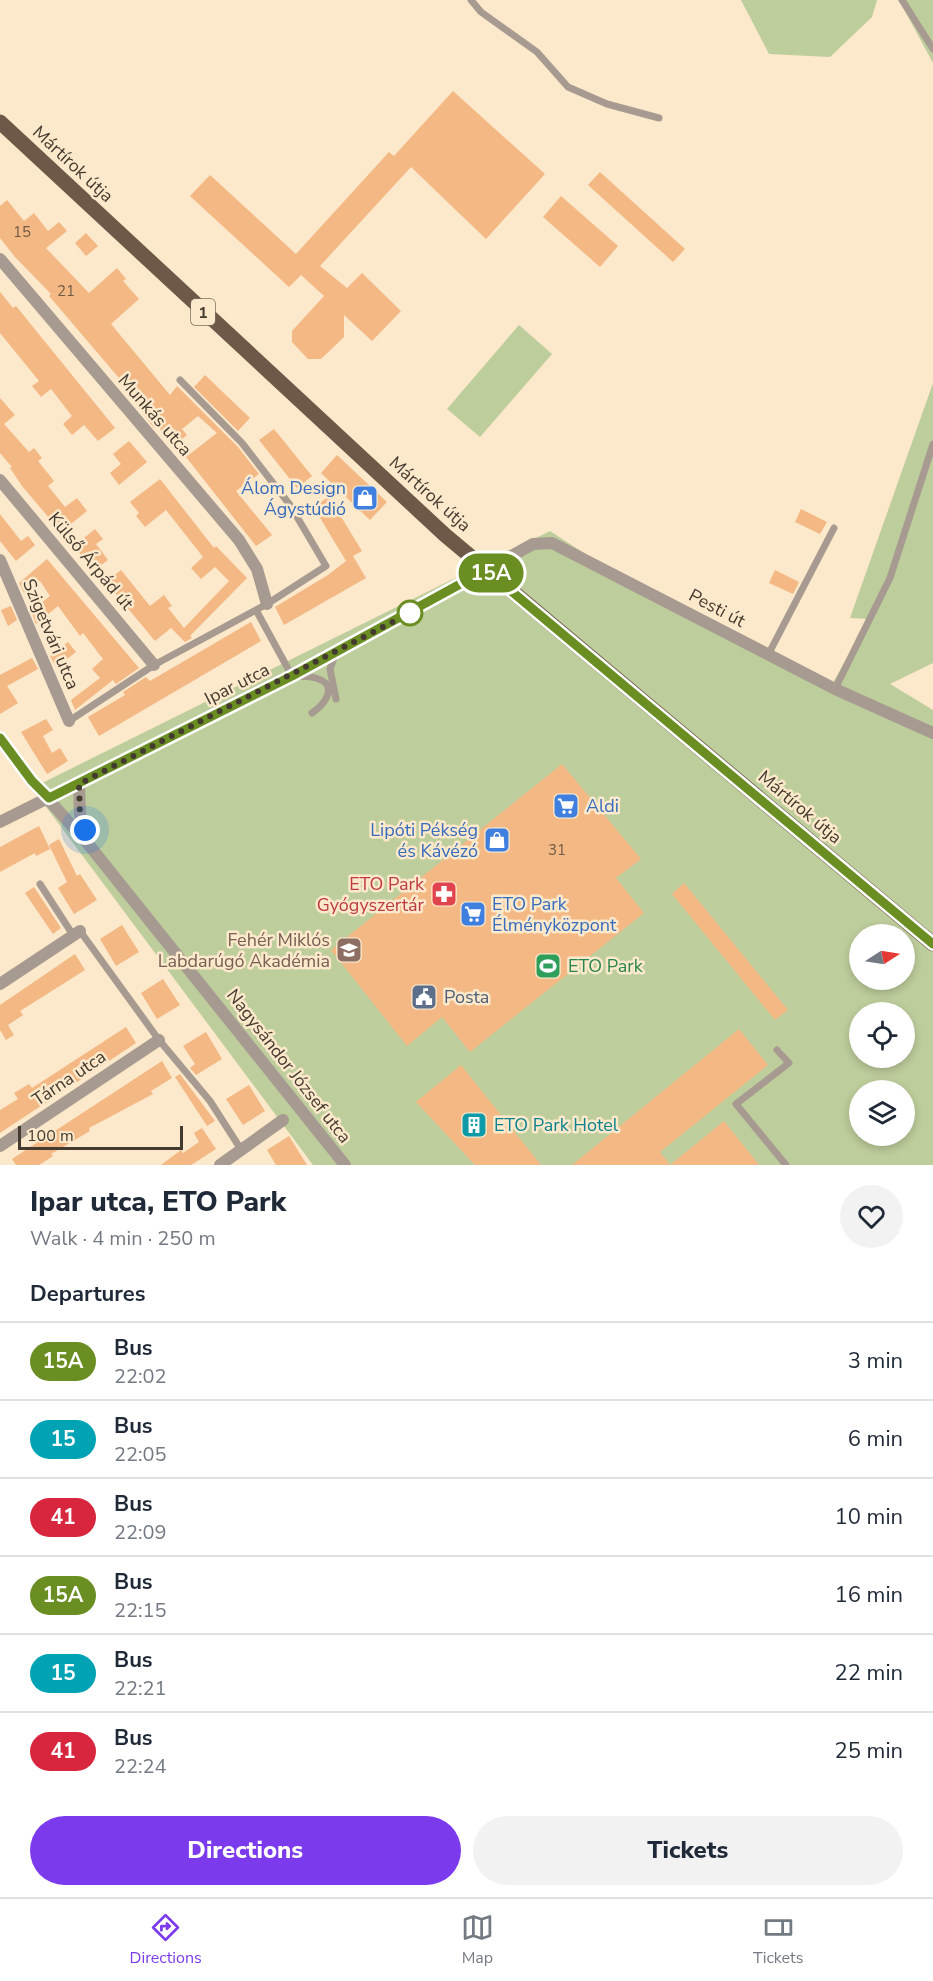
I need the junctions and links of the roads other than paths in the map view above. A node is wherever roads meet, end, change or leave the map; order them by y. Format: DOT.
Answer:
graph roads {
  1 [pos="471,0"];
  2 [pos="902,0"];
  3 [pos="933,49"];
  4 [pos="659,118"];
  5 [pos="0,122"];
  6 [pos="0,259"];
  7 [pos="180,380"];
  8 [pos="933,444"];
  9 [pos="0,480"];
  10 [pos="834,528"];
  11 [pos="0,560"];
  12 [pos="486,570"];
  13 [pos="261,607"];
  14 [pos="336,652"];
  15 [pos="768,655"];
  16 [pos="154,665"];
  17 [pos="292,676"];
  18 [pos="835,688"];
  19 [pos="336,699"];
  20 [pos="312,713"];
  21 [pos="69,722"];
  22 [pos="933,733"];
  23 [pos="0,738"];
  24 [pos="79,784"];
  25 [pos="49,798"];
  26 [pos="0,822"];
  27 [pos="89,845"];
  28 [pos="40,884"];
  29 [pos="77,933"];
  30 [pos="933,944"];
  31 [pos="0,984"];
  32 [pos="159,1040"];
  33 [pos="777,1050"];
  34 [pos="283,1120"];
  35 [pos="0,1146"];
  36 [pos="242,1151"];
  37 [pos="220,1165"];
  38 [pos="345,1165"];
  39 [pos="786,1165"];
  1 -- 4 [label="lane"];
  2 -- 3 [label="lane"];
  5 -- 12 [label="main road, Mártírok útja / 1"];
  6 -- 13 [label="street, Munkás utca"];
  7 -- 13 [label="lane"];
  8 -- 18 [label="lane"];
  9 -- 16 [label="street, Külső Árpád út"];
  10 -- 15 [label="lane"];
  11 -- 21 [label="street, Szigetvári utca"];
  12 -- 14 [label="street, Ipar utca"];
  12 -- 15 [label="street, Pesti út"];
  12 -- 30 [label="main road, Mártírok útja / 1"];
  13 -- 16 [label="lane"];
  13 -- 17 [label="lane"];
  14 -- 17 [label="street, Ipar utca"];
  14 -- 19 [label="lane"];
  15 -- 18 [label="street, Pesti út"];
  16 -- 21 [label="lane"];
  17 -- 20 [label="lane"];
  17 -- 24 [label="street, Ipar utca"];
  18 -- 22 [label="street, Pesti út"];
  23 -- 25 [label="street, Nagysándor József utca"];
  24 -- 25 [label="street, Ipar utca"];
  24 -- 27 [label="street"];
  25 -- 26 [label="street, Ipar utca"];
  25 -- 27 [label="street, Nagysándor József utca"];
  27 -- 38 [label="street, Nagysándor József utca"];
  28 -- 29 [label="lane"];
  29 -- 31 [label="street"];
  29 -- 32 [label="lane"];
  32 -- 35 [label="street, Tárna utca"];
  32 -- 36 [label="lane"];
  33 -- 39 [label="lane"];
  34 -- 36 [label="street"];
  36 -- 37 [label="street"];
}
